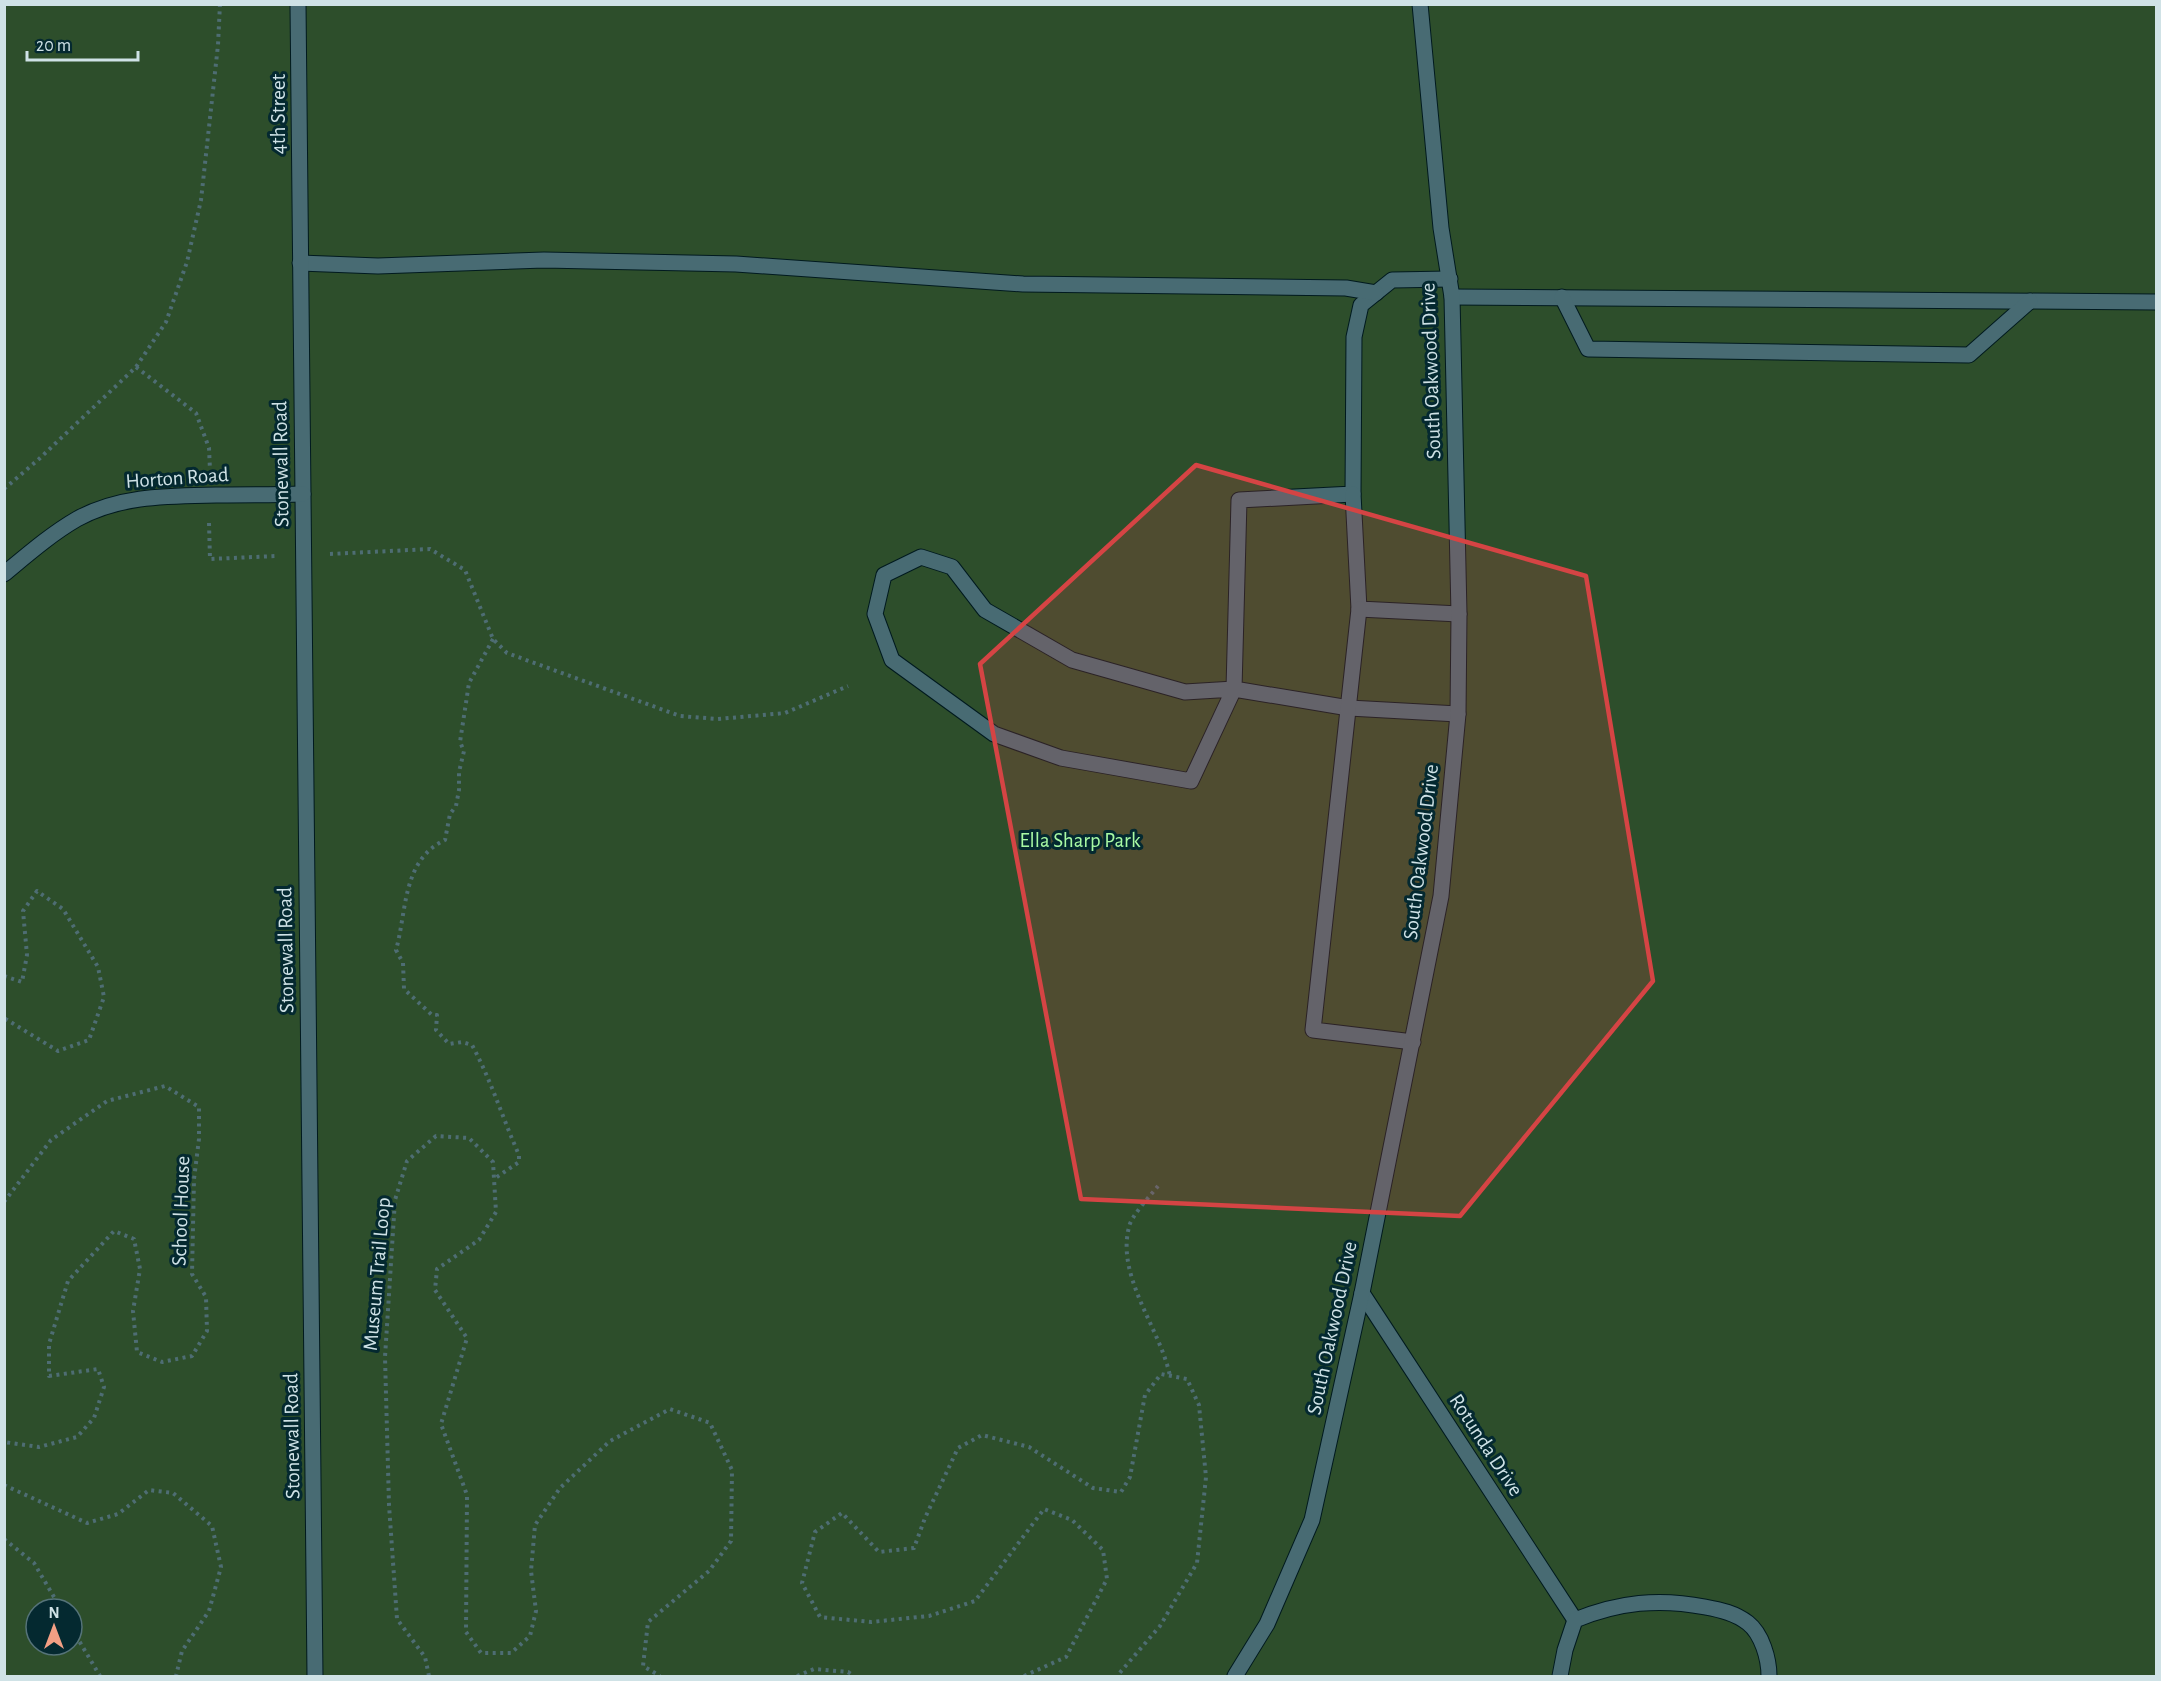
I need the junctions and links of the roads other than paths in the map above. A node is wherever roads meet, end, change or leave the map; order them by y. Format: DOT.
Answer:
graph roads {
  1 [pos="298,4"];
  2 [pos="1420,4"];
  3 [pos="299,223"];
  4 [pos="300,263"];
  5 [pos="1450,279"];
  6 [pos="1376,293"];
  7 [pos="1452,297"];
  8 [pos="1562,297"];
  9 [pos="2030,301"];
  10 [pos="2157,302"];
  11 [pos="303,494"];
  12 [pos="1353,494"];
  13 [pos="4,574"];
  14 [pos="1359,609"];
  15 [pos="1459,614"];
  16 [pos="1234,689"];
  17 [pos="1349,708"];
  18 [pos="1458,714"];
  19 [pos="1413,1042"];
  20 [pos="1362,1293"];
  21 [pos="1575,1620"];
  22 [pos="315,1677"];
  23 [pos="1235,1677"];
  24 [pos="1560,1677"];
  25 [pos="1769,1677"];
  1 -- 3 [label="street, 4th Street"];
  2 -- 5 [label="street, South Oakwood Drive"];
  3 -- 4 [label="street, Stonewall Road"];
  4 -- 6 [label="street"];
  4 -- 11 [label="street, Stonewall Road"];
  5 -- 6 [label="street"];
  5 -- 7 [label="street, South Oakwood Drive"];
  6 -- 12 [label="street"];
  7 -- 8 [label="street"];
  7 -- 15 [label="street, South Oakwood Drive"];
  8 -- 9 [label="street"];
  8 -- 9 [label="street"];
  9 -- 10 [label="street"];
  11 -- 13 [label="street, Horton Road"];
  11 -- 22 [label="street, Stonewall Road"];
  12 -- 14 [label="street"];
  12 -- 16 [label="street"];
  14 -- 15 [label="street"];
  14 -- 17 [label="street"];
  15 -- 18 [label="street, South Oakwood Drive"];
  16 -- 16 [label="street"];
  16 -- 17 [label="street"];
  17 -- 18 [label="street"];
  17 -- 19 [label="street"];
  18 -- 19 [label="street, South Oakwood Drive"];
  19 -- 20 [label="street, South Oakwood Drive"];
  20 -- 21 [label="street, Rotunda Drive"];
  20 -- 23 [label="street, South Oakwood Drive"];
  21 -- 24 [label="street"];
  21 -- 25 [label="street"];
}
